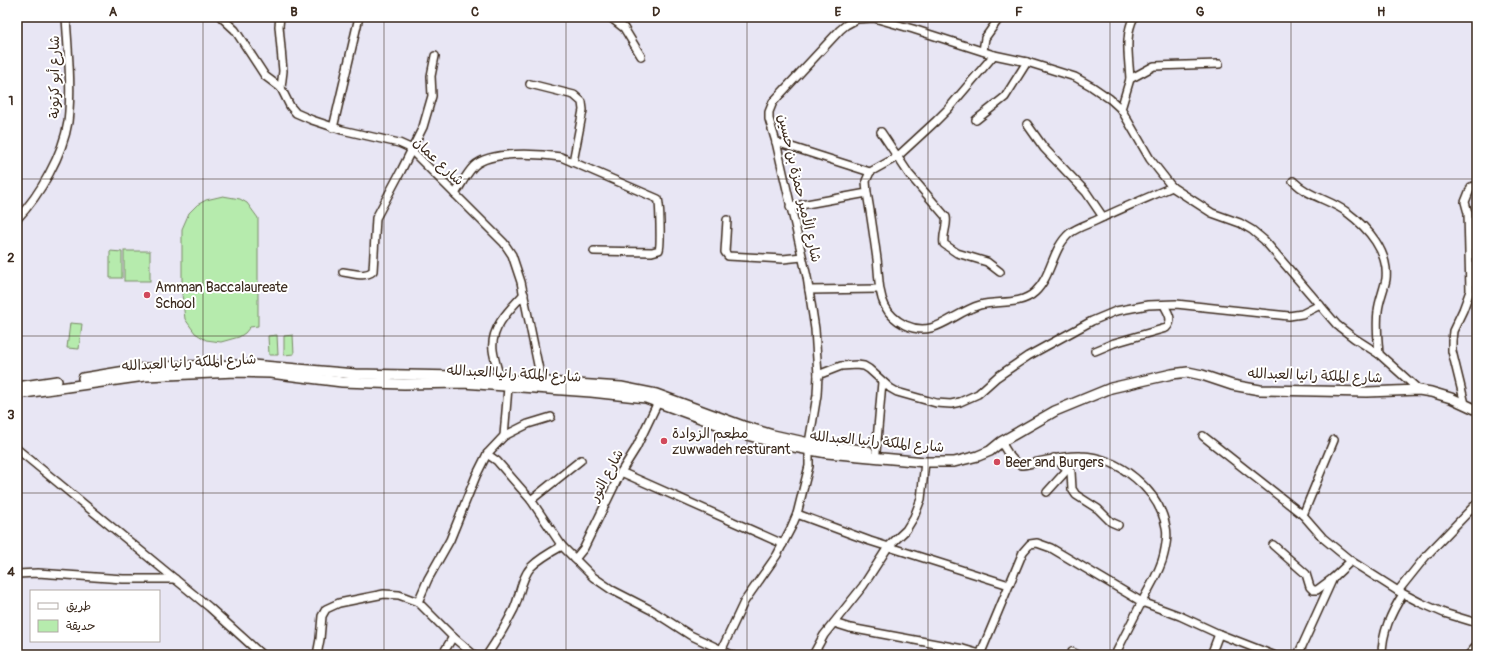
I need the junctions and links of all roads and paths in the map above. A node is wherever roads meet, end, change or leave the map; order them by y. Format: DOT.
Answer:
graph roads {
  1 [pos="66,17"];
  2 [pos="221,17"];
  3 [pos="280,17"];
  4 [pos="359,17"];
  5 [pos="610,17"];
  6 [pos="1000,17"];
  7 [pos="1134,17"];
  8 [pos="983,51"];
  9 [pos="994,55"];
  10 [pos="435,56"];
  11 [pos="640,56"];
  12 [pos="1027,62"];
  13 [pos="1219,64"];
  14 [pos="1130,79"];
  15 [pos="530,84"];
  16 [pos="281,88"];
  17 [pos="1121,109"];
  18 [pos="976,120"];
  19 [pos="1027,124"];
  20 [pos="333,128"];
  21 [pos="881,132"];
  22 [pos="776,142"];
  23 [pos="412,150"];
  24 [pos="897,157"];
  25 [pos="573,162"];
  26 [pos="870,172"];
  27 [pos="1293,181"];
  28 [pos="1172,187"];
  29 [pos="1477,187"];
  30 [pos="867,193"];
  31 [pos="455,194"];
  32 [pos="790,207"];
  33 [pos="1103,217"];
  34 [pos="17,219"];
  35 [pos="727,220"];
  36 [pos="594,251"];
  37 [pos="802,257"];
  38 [pos="343,272"];
  39 [pos="1000,272"];
  40 [pos="879,289"];
  41 [pos="809,290"];
  42 [pos="524,294"];
  43 [pos="1164,305"];
  44 [pos="1320,305"];
  45 [pos="1095,351"];
  46 [pos="1379,354"];
  47 [pos="499,375"];
  48 [pos="818,375"];
  49 [pos="540,382"];
  50 [pos="882,382"];
  51 [pos="17,387"];
  52 [pos="508,387"];
  53 [pos="1419,390"];
  54 [pos="17,394"];
  55 [pos="658,402"];
  56 [pos="1465,404"];
  57 [pos="1477,410"];
  58 [pos="551,417"];
  59 [pos="504,436"];
  60 [pos="1204,436"];
  61 [pos="1334,440"];
  62 [pos="999,443"];
  63 [pos="809,446"];
  64 [pos="17,449"];
  65 [pos="876,452"];
  66 [pos="487,454"];
  67 [pos="1054,458"];
  68 [pos="581,460"];
  69 [pos="926,462"];
  70 [pos="1068,470"];
  71 [pos="621,472"];
  72 [pos="1047,492"];
  73 [pos="531,500"];
  74 [pos="1477,503"];
  75 [pos="797,514"];
  76 [pos="1303,515"];
  77 [pos="1118,525"];
  78 [pos="783,544"];
  79 [pos="562,546"];
  80 [pos="1273,546"];
  81 [pos="888,547"];
  82 [pos="575,559"];
  83 [pos="1351,561"];
  84 [pos="17,574"];
  85 [pos="1333,578"];
  86 [pos="175,579"];
  87 [pos="1010,585"];
  88 [pos="1401,592"];
  89 [pos="418,602"];
  90 [pos="1142,602"];
  91 [pos="834,623"];
  92 [pos="1477,623"];
  93 [pos="1219,634"];
  94 [pos="453,637"];
  95 [pos="1477,647"];
  96 [pos="721,651"];
  97 [pos="262,655"];
  98 [pos="317,655"];
  99 [pos="442,655"];
  100 [pos="474,655"];
  101 [pos="487,655"];
  102 [pos="732,655"];
  103 [pos="813,655"];
  104 [pos="980,655"];
  105 [pos="1115,655"];
  106 [pos="1211,655"];
  107 [pos="1273,655"];
  108 [pos="1298,655"];
  109 [pos="1382,655"];
  110 [pos="1470,655"];
  1 -- 34 [label="street, شارع أبو كرتونة"];
  2 -- 16 [label="street, شارع عمان"];
  3 -- 16 [label="street"];
  4 -- 20 [label="street"];
  5 -- 11 [label="street"];
  6 -- 8 [label="street"];
  7 -- 14 [label="street"];
  8 -- 9 [label="street, شارع الأمير حمزة بن حسين"];
  8 -- 22 [label="street, شارع الأمير حمزة بن حسين"];
  9 -- 12 [label="street, شارع الأمير حمزة بن حسين"];
  9 -- 24 [label="street"];
  10 -- 23 [label="street"];
  12 -- 17 [label="street, شارع الأمير حمزة بن حسين"];
  12 -- 18 [label="street"];
  13 -- 14 [label="street"];
  14 -- 17 [label="street"];
  15 -- 25 [label="street"];
  16 -- 20 [label="street, شارع عمان"];
  17 -- 28 [label="street, شارع الأمير حمزة بن حسين"];
  19 -- 33 [label="street"];
  20 -- 23 [label="street, شارع عمان"];
  21 -- 24 [label="street"];
  22 -- 26 [label="street"];
  22 -- 32 [label="street, شارع الأمير حمزة بن حسين"];
  23 -- 31 [label="street, شارع عمان"];
  23 -- 38 [label="street"];
  24 -- 26 [label="street"];
  24 -- 39 [label="street"];
  25 -- 31 [label="street"];
  25 -- 36 [label="street"];
  26 -- 30 [label="street"];
  27 -- 46 [label="street"];
  28 -- 33 [label="street"];
  28 -- 44 [label="street, شارع الأمير حمزة بن حسين"];
  29 -- 56 [label="street"];
  30 -- 32 [label="street"];
  30 -- 40 [label="street"];
  31 -- 42 [label="street, شارع عمان"];
  32 -- 37 [label="street, شارع الأمير حمزة بن حسين"];
  33 -- 40 [label="street"];
  35 -- 37 [label="street"];
  37 -- 41 [label="street, شارع الأمير حمزة بن حسين"];
  40 -- 41 [label="street"];
  41 -- 48 [label="street, شارع الأمير حمزة بن حسين"];
  42 -- 47 [label="street"];
  42 -- 49 [label="street, شارع عمان"];
  43 -- 44 [label="street"];
  43 -- 45 [label="street"];
  43 -- 50 [label="street"];
  44 -- 46 [label="street, شارع الأمير حمزة بن حسين"];
  46 -- 53 [label="street, شارع الأمير حمزة بن حسين"];
  48 -- 50 [label="street"];
  48 -- 63 [label="street, شارع الأمير حمزة بن حسين"];
  49 -- 51 [label="main road, شارع الملكة رانيا العبدالله"];
  49 -- 63 [label="main road, شارع الملكة رانيا العبدالله"];
  50 -- 65 [label="street"];
  52 -- 54 [label="main road, شارع الملكة رانيا العبدالله"];
  52 -- 55 [label="main road, شارع الملكة رانيا العبدالله"];
  52 -- 59 [label="street"];
  53 -- 56 [label="main road, شارع الملكة رانيا العبدالله"];
  53 -- 62 [label="main road, شارع الملكة رانيا العبدالله"];
  55 -- 63 [label="main road, شارع الملكة رانيا العبدالله"];
  55 -- 71 [label="street, شارع النور"];
  56 -- 57 [label="main road, شارع الملكة رانيا العبدالله"];
  58 -- 59 [label="street"];
  59 -- 66 [label="street"];
  60 -- 76 [label="street"];
  61 -- 76 [label="street"];
  62 -- 65 [label="main road, شارع الملكة رانيا العبدالله"];
  62 -- 67 [label="street"];
  62 -- 69 [label="main road, شارع الملكة رانيا العبدالله"];
  63 -- 65 [label="main road, شارع الملكة رانيا العبدالله"];
  63 -- 69 [label="main road, شارع الملكة رانيا العبدالله"];
  63 -- 75 [label="street, شارع الأمير حمزة بن حسين"];
  64 -- 86 [label="street"];
  66 -- 73 [label="street"];
  66 -- 89 [label="street"];
  67 -- 70 [label="street"];
  67 -- 90 [label="street"];
  68 -- 73 [label="street"];
  69 -- 81 [label="street"];
  70 -- 72 [label="street"];
  70 -- 77 [label="street"];
  71 -- 78 [label="street"];
  71 -- 82 [label="street, شارع النور"];
  73 -- 79 [label="street"];
  74 -- 88 [label="street"];
  75 -- 78 [label="street, شارع الأمير حمزة بن حسين"];
  75 -- 81 [label="street"];
  76 -- 83 [label="street"];
  78 -- 96 [label="street, شارع الأمير حمزة بن حسين"];
  79 -- 82 [label="street"];
  79 -- 101 [label="street"];
  80 -- 85 [label="street"];
  81 -- 87 [label="street"];
  81 -- 91 [label="street"];
  82 -- 96 [label="street"];
  83 -- 85 [label="street"];
  83 -- 88 [label="street"];
  84 -- 86 [label="street"];
  85 -- 108 [label="street"];
  86 -- 97 [label="street"];
  87 -- 90 [label="street"];
  87 -- 104 [label="street"];
  88 -- 92 [label="street"];
  88 -- 109 [label="street"];
  89 -- 94 [label="street"];
  89 -- 98 [label="street"];
  90 -- 93 [label="street"];
  90 -- 105 [label="street"];
  91 -- 103 [label="street"];
  91 -- 104 [label="street"];
  93 -- 106 [label="street"];
  93 -- 107 [label="street"];
  94 -- 99 [label="street"];
  94 -- 100 [label="street"];
  95 -- 110 [label="main road"];
  96 -- 102 [label="street"];
}
